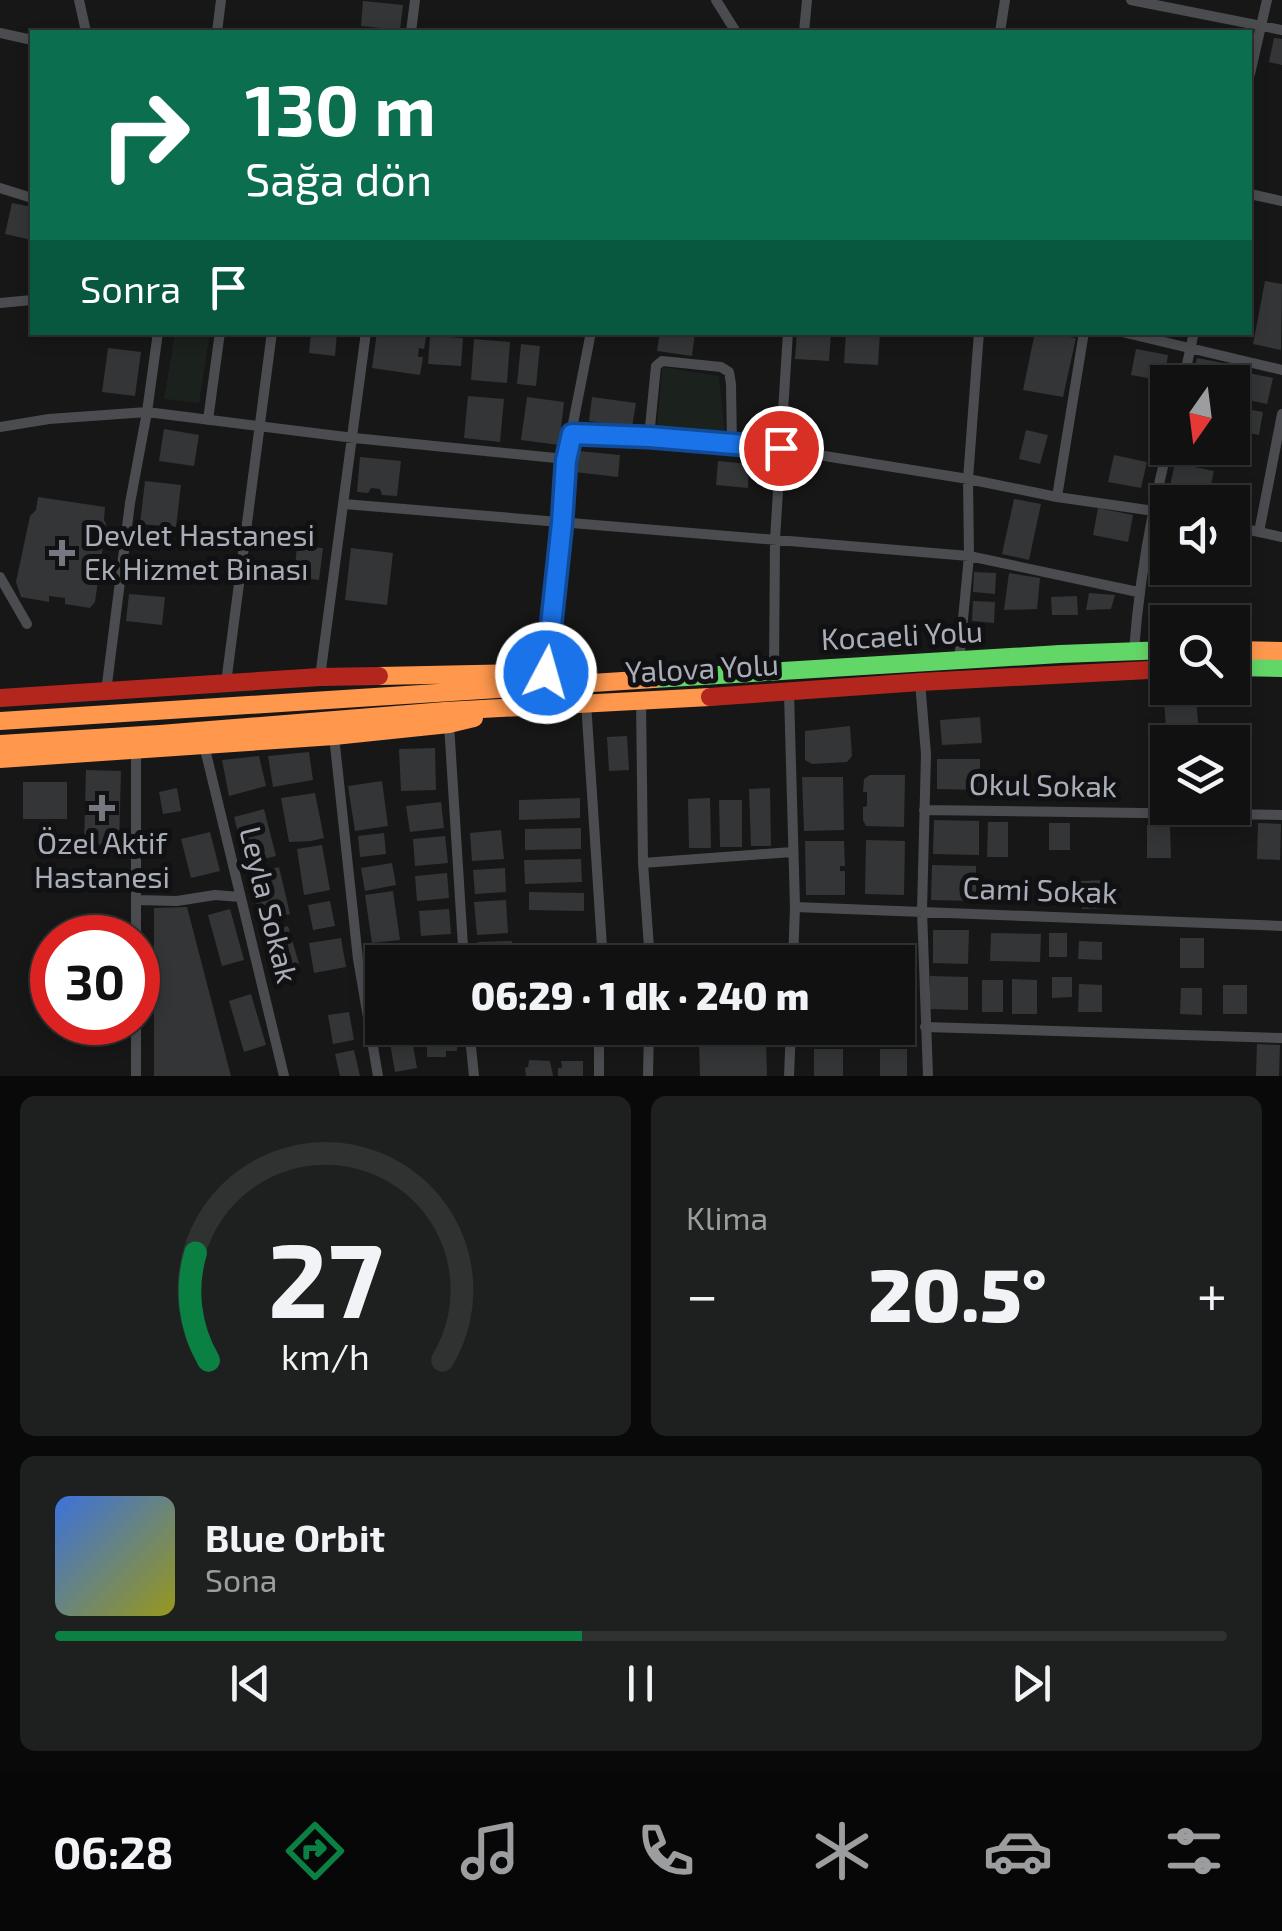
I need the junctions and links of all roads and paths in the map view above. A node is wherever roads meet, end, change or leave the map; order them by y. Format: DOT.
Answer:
graph roads {
  1 [pos="79,0"];
  2 [pos="221,0"];
  3 [pos="415,0"];
  4 [pos="716,0"];
  5 [pos="807,0"];
  6 [pos="1005,0"];
  7 [pos="1131,0"];
  8 [pos="1267,0"];
  9 [pos="1262,26"];
  10 [pos="86,30"];
  11 [pos="217,30"];
  12 [pos="411,30"];
  13 [pos="735,30"];
  14 [pos="804,30"];
  15 [pos="1000,30"];
  16 [pos="1282,30"];
  17 [pos="0,33"];
  18 [pos="30,40"];
  19 [pos="1252,66"];
  20 [pos="0,188"];
  21 [pos="1252,194"];
  22 [pos="30,197"];
  23 [pos="1282,201"];
  24 [pos="30,300"];
  25 [pos="0,303"];
  26 [pos="158,335"];
  27 [pos="220,335"];
  28 [pos="272,335"];
  29 [pos="366,335"];
  30 [pos="590,335"];
  31 [pos="788,335"];
  32 [pos="979,335"];
  33 [pos="1084,335"];
  34 [pos="1135,335"];
  35 [pos="1193,335"];
  36 [pos="1191,348"];
  37 [pos="1186,365"];
  38 [pos="1282,370"];
  39 [pos="147,412"];
  40 [pos="1282,414"];
  41 [pos="208,420"];
  42 [pos="0,427"];
  43 [pos="260,427"];
  44 [pos="572,434"];
  45 [pos="649,437"];
  46 [pos="354,438"];
  47 [pos="732,445"];
  48 [pos="781,448"];
  49 [pos="566,460"];
  50 [pos="968,478"];
  51 [pos="1057,497"];
  52 [pos="344,504"];
  53 [pos="1150,509"];
  54 [pos="1150,521"];
  55 [pos="562,523"];
  56 [pos="1250,530"];
  57 [pos="1258,532"];
  58 [pos="1282,537"];
  59 [pos="775,539"];
  60 [pos="968,556"];
  61 [pos="0,577"];
  62 [pos="1138,592"];
  63 [pos="26,624"];
  64 [pos="1250,650"];
  65 [pos="1134,651"];
  66 [pos="1150,651"];
  67 [pos="1282,651"];
  68 [pos="958,660"];
  69 [pos="1250,667"];
  70 [pos="1282,668"];
  71 [pos="1150,670"];
  72 [pos="774,671"];
  73 [pos="546,673"];
  74 [pos="320,678"];
  75 [pos="665,678"];
  76 [pos="920,682"];
  77 [pos="226,684"];
  78 [pos="106,692"];
  79 [pos="790,693"];
  80 [pos="0,698"];
  81 [pos="642,700"];
  82 [pos="586,702"];
  83 [pos="524,708"];
  84 [pos="0,721"];
  85 [pos="449,724"];
  86 [pos="334,736"];
  87 [pos="0,744"];
  88 [pos="204,745"];
  89 [pos="136,749"];
  90 [pos="0,759"];
  91 [pos="924,810"];
  92 [pos="1282,815"];
  93 [pos="792,852"];
  94 [pos="643,864"];
  95 [pos="240,896"];
  96 [pos="136,900"];
  97 [pos="795,907"];
  98 [pos="922,911"];
  99 [pos="136,915"];
  100 [pos="1282,926"];
  101 [pos="463,945"];
  102 [pos="601,945"];
  103 [pos="649,945"];
  104 [pos="794,945"];
  105 [pos="925,1027"];
  106 [pos="1282,1038"];
  107 [pos="136,1045"];
  108 [pos="471,1045"];
  109 [pos="599,1045"];
  110 [pos="649,1045"];
  111 [pos="790,1045"];
  112 [pos="136,1076"];
  113 [pos="284,1076"];
  114 [pos="378,1076"];
  115 [pos="474,1076"];
  116 [pos="599,1076"];
  117 [pos="648,1076"];
  118 [pos="789,1076"];
  119 [pos="928,1076"];
  1 -- 10 [label="street"];
  2 -- 11 [label="street"];
  3 -- 12 [label="street"];
  4 -- 13 [label="street"];
  5 -- 14 [label="street"];
  6 -- 15 [label="street"];
  7 -- 9 [label="street"];
  8 -- 9 [label="street"];
  9 -- 16 [label="street"];
  9 -- 19 [label="street"];
  17 -- 18 [label="street"];
  20 -- 22 [label="street"];
  21 -- 23 [label="street"];
  24 -- 25 [label="street"];
  26 -- 39 [label="street"];
  27 -- 41 [label="street"];
  28 -- 43 [label="street"];
  29 -- 46 [label="street"];
  30 -- 44 [label="street"];
  31 -- 48 [label="street"];
  32 -- 50 [label="street"];
  33 -- 51 [label="street"];
  34 -- 36 [label="street"];
  35 -- 36 [label="street"];
  36 -- 37 [label="street"];
  36 -- 38 [label="street"];
  39 -- 41 [label="street"];
  39 -- 42 [label="street"];
  39 -- 78 [label="street"];
  40 -- 57 [label="street"];
  41 -- 43 [label="street"];
  43 -- 46 [label="street"];
  43 -- 77 [label="street"];
  44 -- 45 [label="street"];
  44 -- 49 [label="street"];
  45 -- 47 [label="street"];
  45 -- 47 [label="street"];
  46 -- 49 [label="street"];
  46 -- 52 [label="street"];
  47 -- 48 [label="street"];
  48 -- 50 [label="street"];
  48 -- 59 [label="street"];
  49 -- 55 [label="street"];
  50 -- 51 [label="street"];
  50 -- 60 [label="street"];
  51 -- 53 [label="street"];
  52 -- 55 [label="street"];
  52 -- 74 [label="street"];
  54 -- 62 [label="street"];
  55 -- 59 [label="street"];
  55 -- 73 [label="street"];
  56 -- 57 [label="street"];
  57 -- 58 [label="street"];
  59 -- 60 [label="street"];
  59 -- 72 [label="street"];
  60 -- 62 [label="street"];
  60 -- 68 [label="street"];
  61 -- 63 [label="street"];
  62 -- 65 [label="street"];
  64 -- 67 [label="highway"];
  65 -- 66 [label="highway, Kocaeli̇ Yolu"];
  65 -- 68 [label="highway, Kocaeli̇ Yolu"];
  68 -- 72 [label="highway, Kocaeli̇ Yolu"];
  69 -- 70 [label="highway"];
  71 -- 76 [label="highway, Yalova Yolu"];
  72 -- 75 [label="highway, Kocaeli̇ Yolu"];
  73 -- 74 [label="highway"];
  73 -- 75 [label="highway"];
  74 -- 77 [label="highway"];
  75 -- 84 [label="highway, Kocaeli̇ Yolu"];
  76 -- 79 [label="highway, Yalova Yolu"];
  76 -- 91 [label="street"];
  77 -- 78 [label="highway"];
  78 -- 80 [label="highway"];
  79 -- 81 [label="highway, Yalova Yolu"];
  79 -- 93 [label="street"];
  81 -- 82 [label="highway, Yalova Yolu"];
  81 -- 94 [label="street"];
  82 -- 83 [label="highway, Yalova Yolu"];
  82 -- 102 [label="street"];
  83 -- 85 [label="highway"];
  83 -- 87 [label="highway, Yalova Yolu"];
  85 -- 86 [label="highway"];
  85 -- 101 [label="street"];
  86 -- 88 [label="highway"];
  86 -- 114 [label="street"];
  88 -- 89 [label="highway"];
  88 -- 95 [label="street, Leyla Sokak"];
  89 -- 90 [label="highway"];
  89 -- 96 [label="street"];
  91 -- 92 [label="street, Okul Sokak"];
  91 -- 98 [label="street"];
  93 -- 94 [label="street"];
  93 -- 97 [label="street"];
  94 -- 103 [label="street"];
  95 -- 96 [label="street"];
  95 -- 113 [label="street, Leyla Sokak"];
  96 -- 99 [label="street"];
  97 -- 98 [label="street, Cami Sokak"];
  97 -- 104 [label="street"];
  98 -- 100 [label="street, Cami Sokak"];
  98 -- 105 [label="street"];
  105 -- 106 [label="street"];
  105 -- 119 [label="street"];
  107 -- 112 [label="street"];
  108 -- 115 [label="street"];
  109 -- 116 [label="street"];
  110 -- 117 [label="street"];
  111 -- 118 [label="street"];
}
